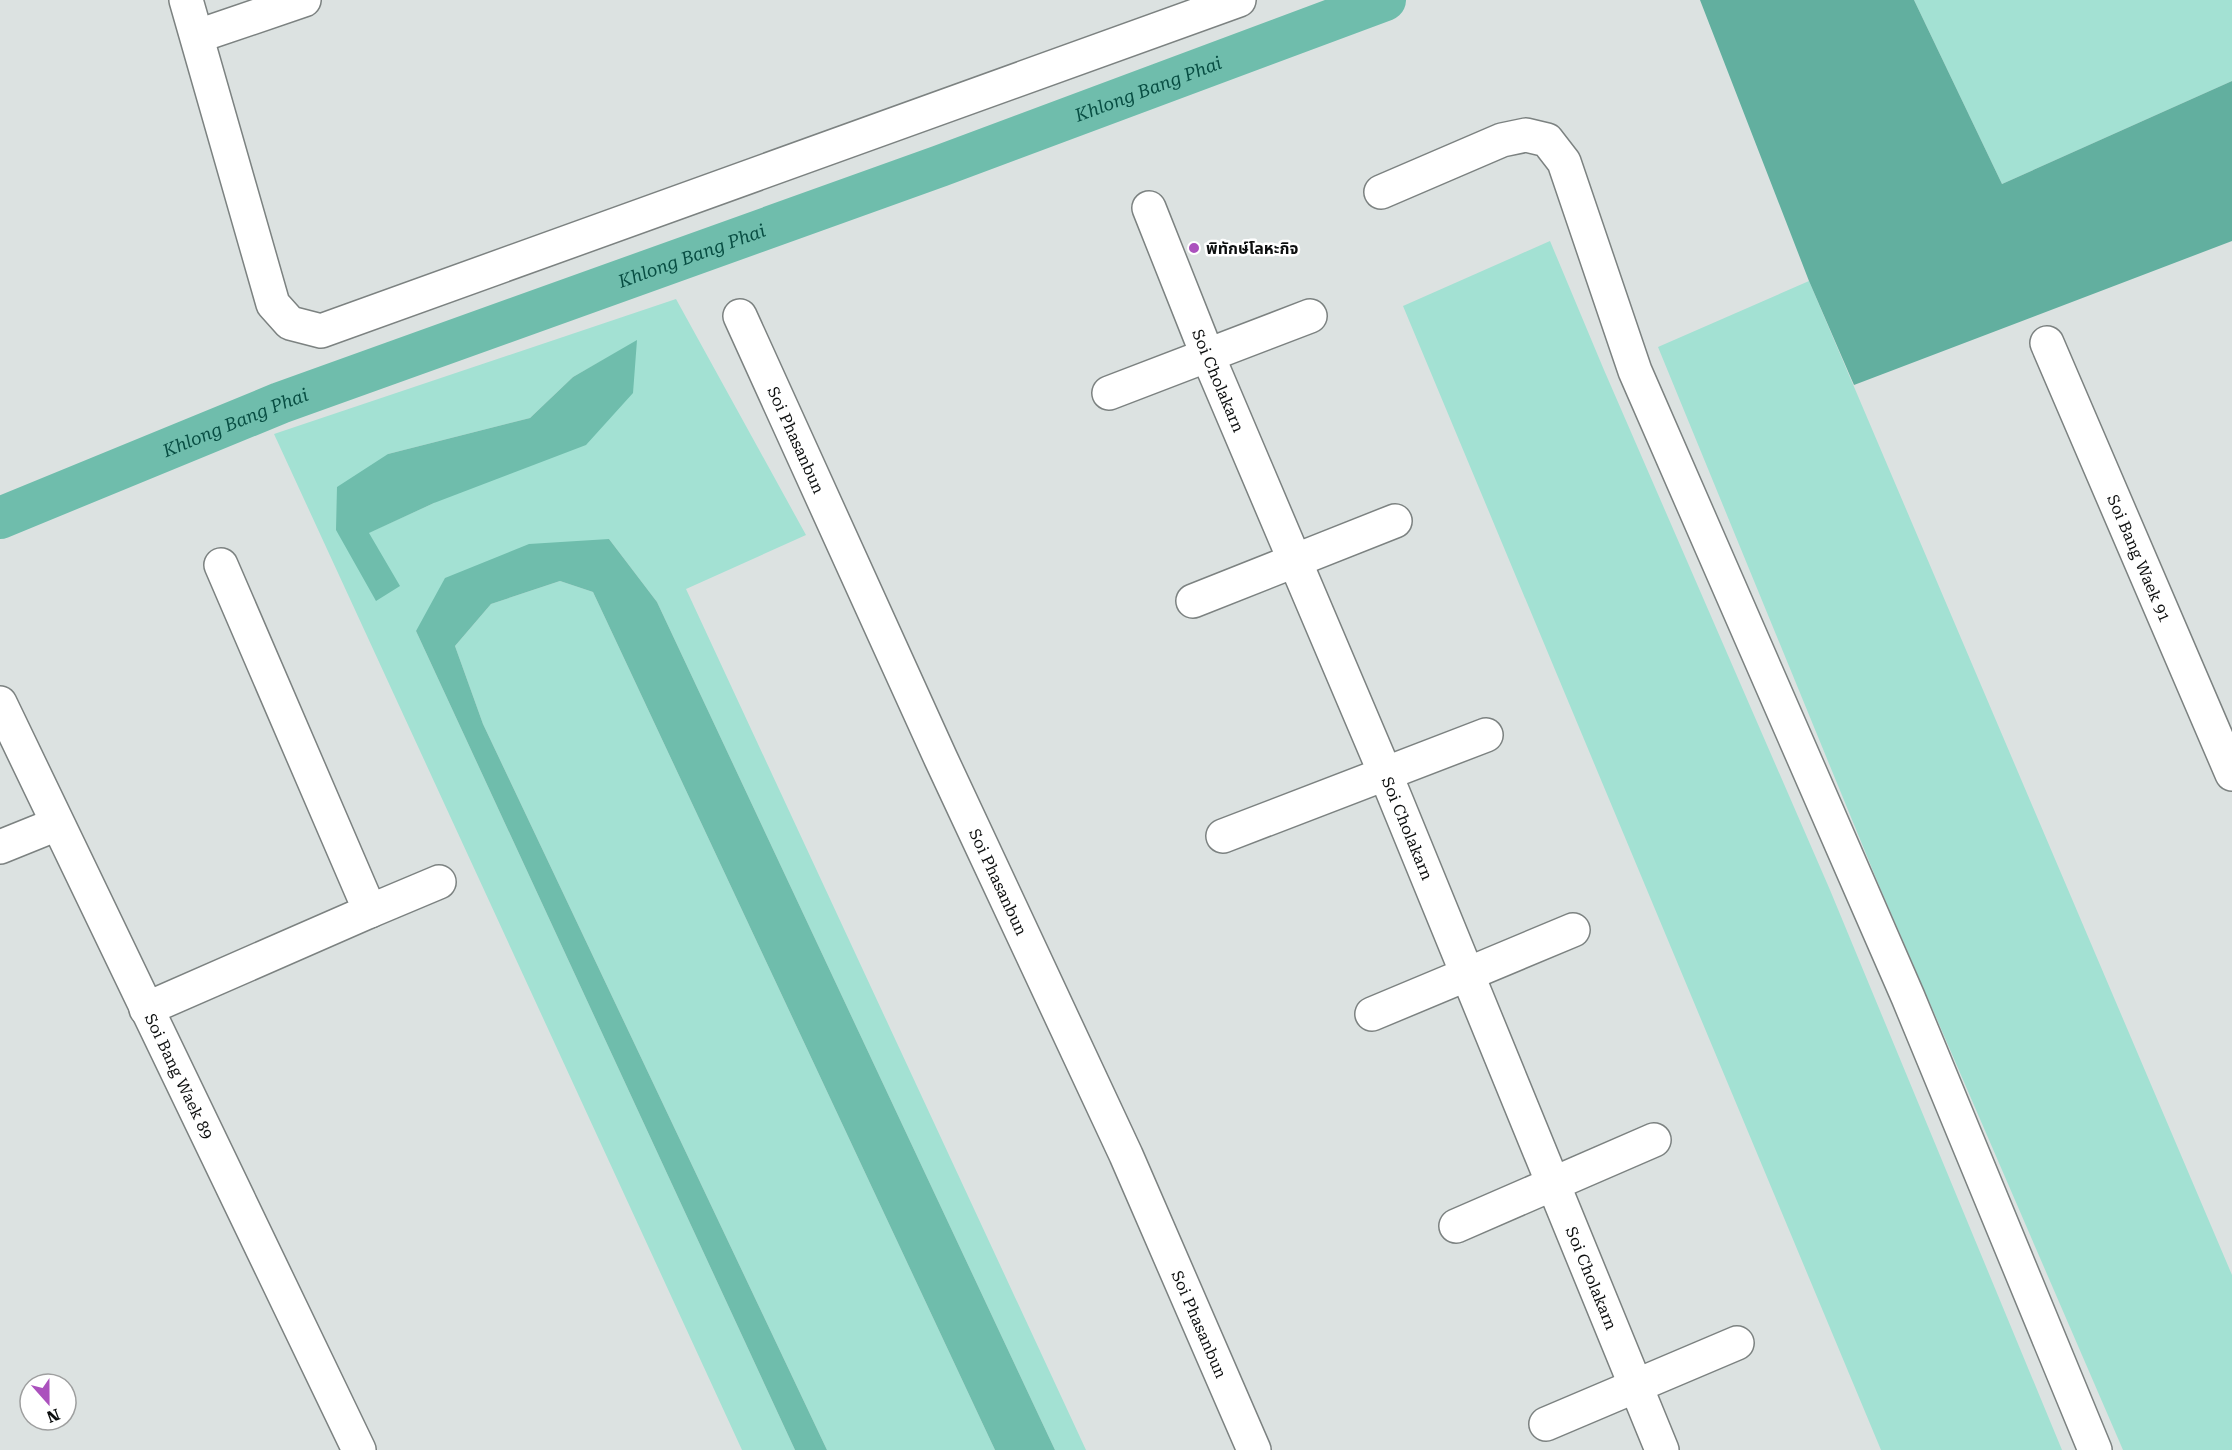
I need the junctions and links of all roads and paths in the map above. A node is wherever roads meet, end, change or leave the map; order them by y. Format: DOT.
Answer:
graph roads {
  1 [pos="186,0"];
  2 [pos="304,0"];
  3 [pos="1239,0"];
  4 [pos="198,36"];
  5 [pos="1382,192"];
  6 [pos="1149,208"];
  7 [pos="740,315"];
  8 [pos="1310,316"];
  9 [pos="2047,343"];
  10 [pos="1207,354"];
  11 [pos="1109,393"];
  12 [pos="1395,521"];
  13 [pos="1294,561"];
  14 [pos="221,565"];
  15 [pos="1193,601"];
  16 [pos="0,703"];
  17 [pos="1486,735"];
  18 [pos="1384,773"];
  19 [pos="2232,774"];
  20 [pos="57,824"];
  21 [pos="1223,836"];
  22 [pos="0,848"];
  23 [pos="439,882"];
  24 [pos="370,911"];
  25 [pos="1573,930"];
  26 [pos="1467,974"];
  27 [pos="146,1009"];
  28 [pos="1372,1014"];
  29 [pos="1654,1140"];
  30 [pos="1553,1184"];
  31 [pos="1456,1226"];
  32 [pos="1737,1343"];
  33 [pos="1635,1385"];
  34 [pos="1546,1424"];
  35 [pos="359,1450"];
  36 [pos="1254,1450"];
  37 [pos="1662,1450"];
  38 [pos="2096,1450"];
  1 -- 4 [label="street"];
  2 -- 4 [label="street"];
  3 -- 4 [label="street"];
  5 -- 38 [label="street"];
  6 -- 10 [label="street, Soi Cholakarn"];
  7 -- 36 [label="street, Soi Phasanbun"];
  8 -- 10 [label="street"];
  9 -- 19 [label="street, Soi Bang Waek 91"];
  10 -- 11 [label="street"];
  10 -- 13 [label="street, Soi Cholakarn"];
  12 -- 13 [label="street"];
  13 -- 15 [label="street"];
  13 -- 18 [label="street, Soi Cholakarn"];
  14 -- 24 [label="street"];
  16 -- 20 [label="street, Soi Bang Waek 89"];
  17 -- 18 [label="street"];
  18 -- 21 [label="street"];
  18 -- 26 [label="street, Soi Cholakarn"];
  20 -- 22 [label="street"];
  20 -- 27 [label="street, Soi Bang Waek 89"];
  23 -- 24 [label="street"];
  24 -- 27 [label="street"];
  25 -- 26 [label="street"];
  26 -- 28 [label="street"];
  26 -- 30 [label="street, Soi Cholakarn"];
  27 -- 35 [label="street, Soi Bang Waek 89"];
  29 -- 30 [label="street"];
  30 -- 31 [label="street"];
  30 -- 33 [label="street, Soi Cholakarn"];
  32 -- 33 [label="street"];
  33 -- 34 [label="street"];
  33 -- 37 [label="street, Soi Cholakarn"];
}
